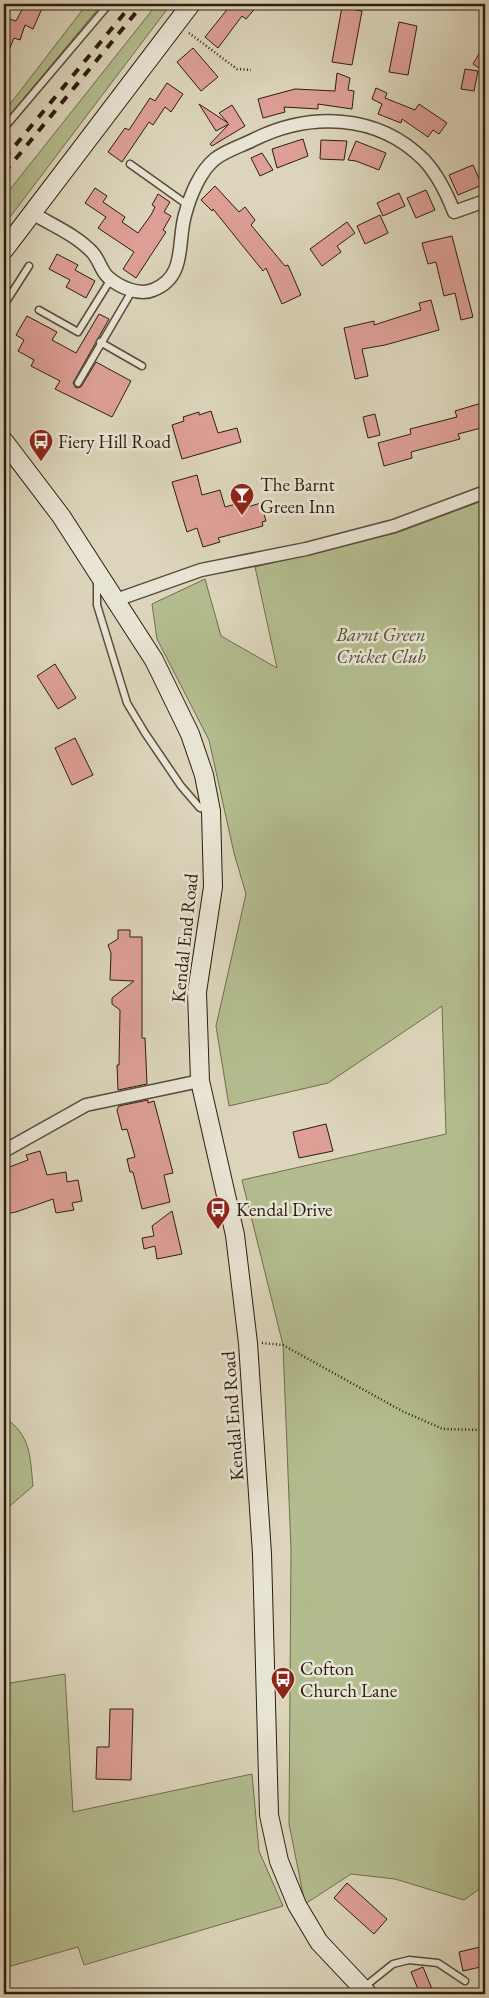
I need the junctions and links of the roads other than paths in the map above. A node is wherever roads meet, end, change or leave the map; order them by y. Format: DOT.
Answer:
graph roads {
  1 [pos="109,4"];
  2 [pos="191,4"];
  3 [pos="4,128"];
  4 [pos="130,164"];
  5 [pos="485,201"];
  6 [pos="188,206"];
  7 [pos="32,213"];
  8 [pos="4,250"];
  9 [pos="30,266"];
  10 [pos="111,279"];
  11 [pos="132,291"];
  12 [pos="4,305"];
  13 [pos="38,310"];
  14 [pos="100,342"];
  15 [pos="142,366"];
  16 [pos="78,383"];
  17 [pos="4,441"];
  18 [pos="485,492"];
  19 [pos="97,572"];
  20 [pos="116,600"];
  21 [pos="211,811"];
  22 [pos="200,1081"];
  23 [pos="4,1151"];
  24 [pos="465,1981"];
  25 [pos="365,1991"];
  1 -- 3 [label="lane"];
  2 -- 7 [label="main road"];
  4 -- 6 [label="lane"];
  5 -- 6 [label="street"];
  6 -- 11 [label="street"];
  7 -- 8 [label="main road"];
  7 -- 10 [label="street"];
  9 -- 12 [label="lane"];
  10 -- 11 [label="street"];
  10 -- 13 [label="lane"];
  11 -- 14 [label="lane"];
  14 -- 15 [label="lane"];
  14 -- 16 [label="lane"];
  17 -- 19 [label="main road, Kendal End Road"];
  18 -- 20 [label="street"];
  19 -- 20 [label="main road, Kendal End Road"];
  19 -- 21 [label="lane"];
  20 -- 21 [label="main road, Kendal End Road"];
  21 -- 22 [label="main road, Kendal End Road"];
  22 -- 23 [label="street"];
  22 -- 25 [label="main road, Kendal End Road"];
  24 -- 25 [label="lane"];
}
